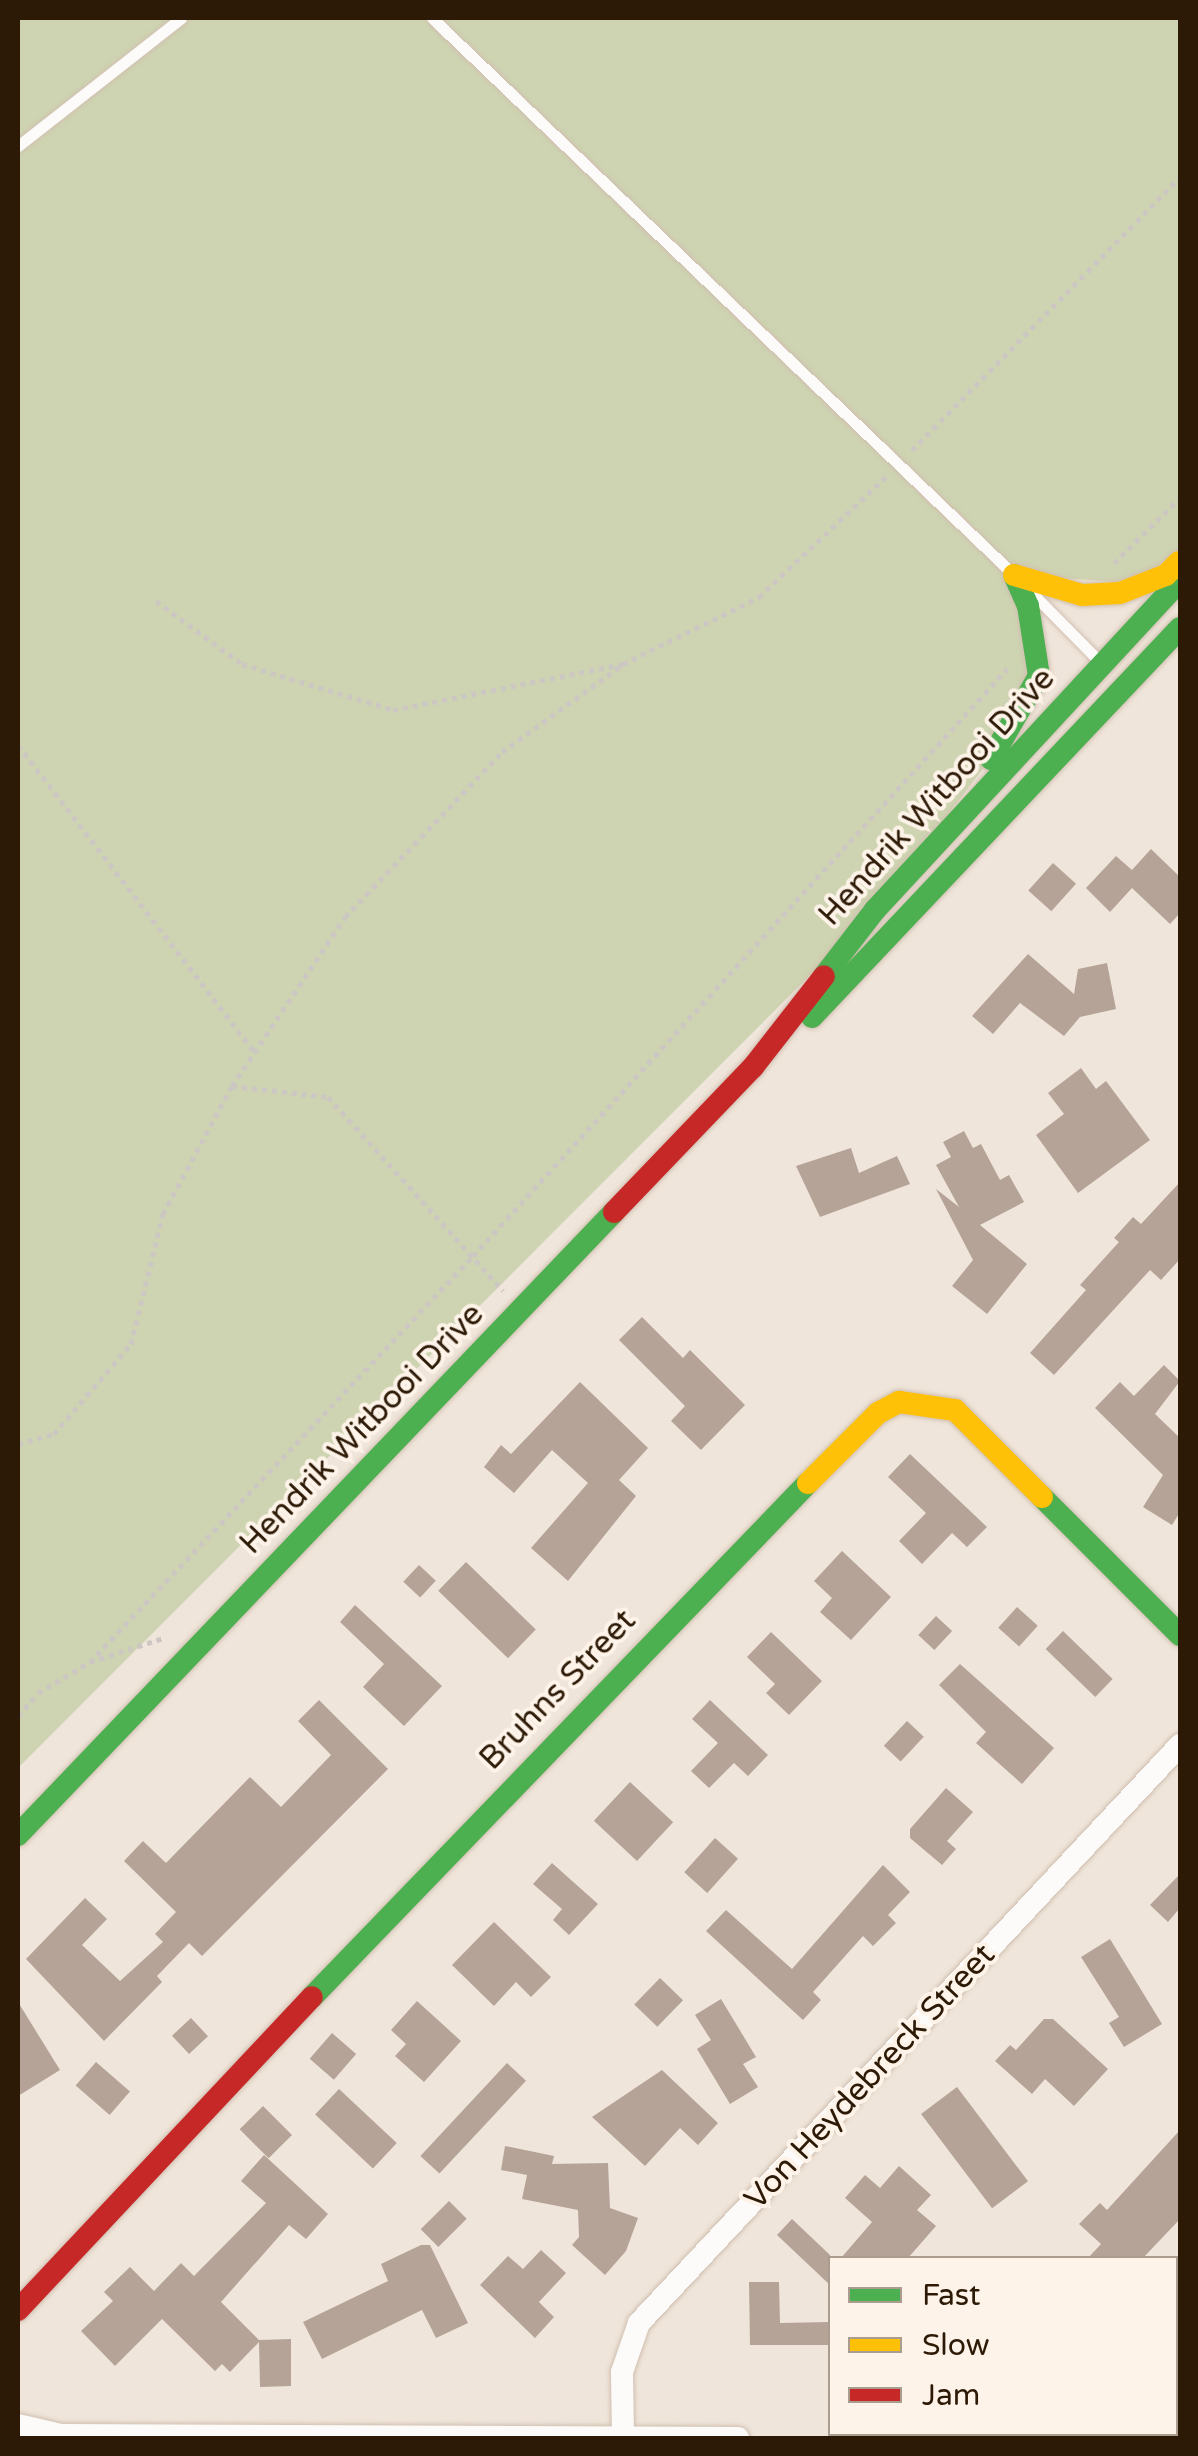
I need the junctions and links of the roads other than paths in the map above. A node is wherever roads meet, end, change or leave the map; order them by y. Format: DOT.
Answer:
graph roads {
  1 [pos="182,18"];
  2 [pos="432,18"];
  3 [pos="18,146"];
  4 [pos="1180,560"];
  5 [pos="1014,575"];
  6 [pos="1180,581"];
  7 [pos="1180,628"];
  8 [pos="1100,663"];
  9 [pos="1126,685"];
  10 [pos="875,910"];
  11 [pos="753,1067"];
  12 [pos="1180,1635"];
  13 [pos="1180,1745"];
  14 [pos="18,1834"];
  15 [pos="18,2310"];
  16 [pos="18,2425"];
  17 [pos="624,2437"];
  18 [pos="738,2438"];
  1 -- 3 [label="lane"];
  2 -- 5 [label="lane"];
  4 -- 5 [label="main road"];
  5 -- 8 [label="lane"];
  5 -- 10 [label="main road"];
  6 -- 8 [label="main road, Hendrik Witbooi Drive"];
  7 -- 9 [label="main road, Hendrik Witbooi Drive"];
  8 -- 9 [label="lane"];
  8 -- 10 [label="main road, Hendrik Witbooi Drive"];
  9 -- 11 [label="main road, Hendrik Witbooi Drive"];
  10 -- 11 [label="main road, Hendrik Witbooi Drive"];
  11 -- 14 [label="main road, Hendrik Witbooi Drive"];
  12 -- 15 [label="main road, Bruhns Street"];
  13 -- 17 [label="street, Von Heydebreck Street"];
  16 -- 17 [label="street"];
  17 -- 18 [label="street"];
}
